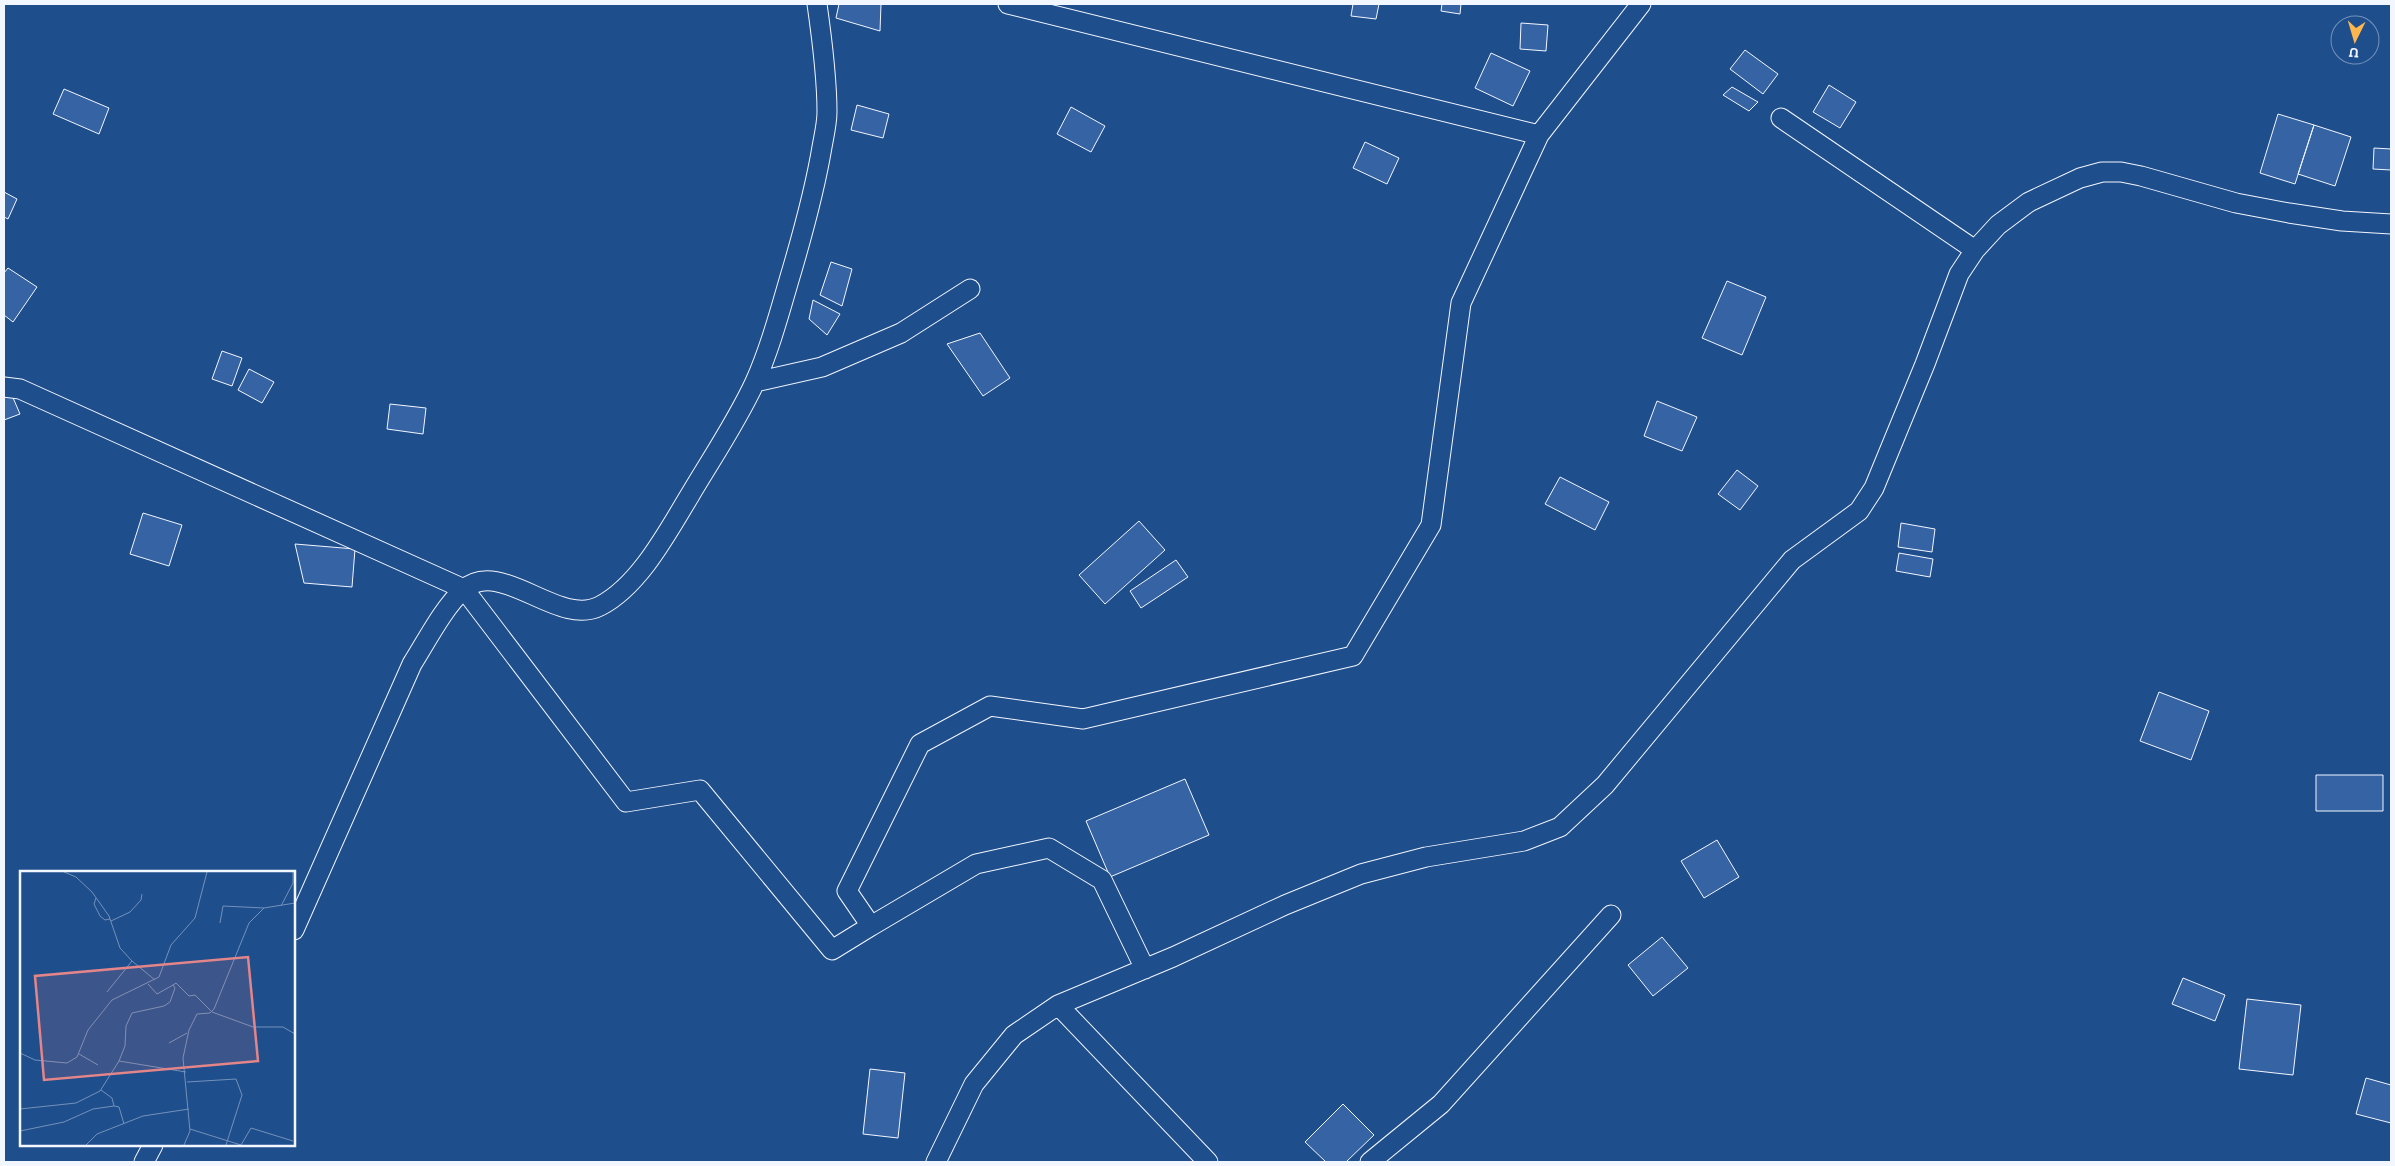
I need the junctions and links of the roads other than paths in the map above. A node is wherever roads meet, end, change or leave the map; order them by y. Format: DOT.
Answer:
graph roads {
  1 [pos="817,4"];
  2 [pos="1008,4"];
  3 [pos="1641,4"];
  4 [pos="1781,118"];
  5 [pos="1539,135"];
  6 [pos="2391,224"];
  7 [pos="1975,250"];
  8 [pos="970,289"];
  9 [pos="755,382"];
  10 [pos="4,387"];
  11 [pos="464,589"];
  12 [pos="1611,915"];
  13 [pos="871,926"];
  14 [pos="295,928"];
  15 [pos="1145,969"];
  16 [pos="1058,1005"];
  17 [pos="152,1146"];
  18 [pos="144,1162"];
  19 [pos="936,1162"];
  20 [pos="1208,1162"];
  21 [pos="1370,1162"];
  1 -- 9 [label="street"];
  2 -- 5 [label="street"];
  3 -- 5 [label="street"];
  4 -- 7 [label="street"];
  5 -- 13 [label="street"];
  6 -- 7 [label="street"];
  7 -- 15 [label="street"];
  8 -- 9 [label="street"];
  9 -- 11 [label="street"];
  10 -- 11 [label="street"];
  11 -- 13 [label="street"];
  11 -- 14 [label="street"];
  12 -- 21 [label="street"];
  13 -- 15 [label="street"];
  15 -- 16 [label="street"];
  16 -- 19 [label="street"];
  16 -- 20 [label="street"];
  17 -- 18 [label="street"];
}
